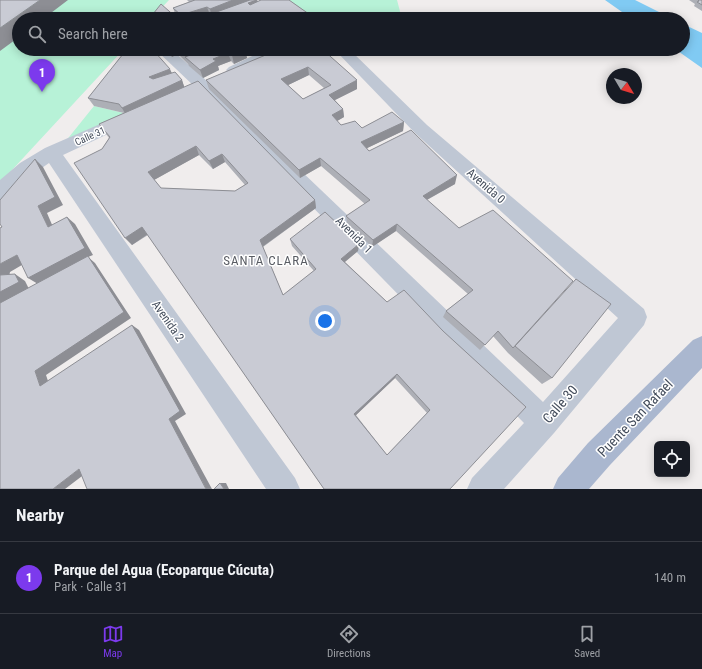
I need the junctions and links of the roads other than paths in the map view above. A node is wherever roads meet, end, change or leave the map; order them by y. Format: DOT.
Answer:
graph roads {
  1 [pos="172,56"];
  2 [pos="264,56"];
  3 [pos="348,56"];
  4 [pos="207,82"];
  5 [pos="145,111"];
  6 [pos="42,159"];
  7 [pos="0,192"];
  8 [pos="635,317"];
  9 [pos="702,349"];
  10 [pos="544,423"];
  11 [pos="284,489"];
  12 [pos="483,489"];
  13 [pos="569,489"];
  1 -- 4 [label="street, Avenida 1"];
  2 -- 4 [label="street"];
  3 -- 8 [label="street, Avenida 0"];
  4 -- 10 [label="street, Avenida 1"];
  5 -- 6 [label="street, Calle 31"];
  6 -- 7 [label="street, Calle 31"];
  6 -- 11 [label="street, Avenida 2"];
  8 -- 10 [label="street, Calle 30"];
  9 -- 13 [label="main road, Puente San Rafael"];
  10 -- 12 [label="street, Calle 30"];
}
